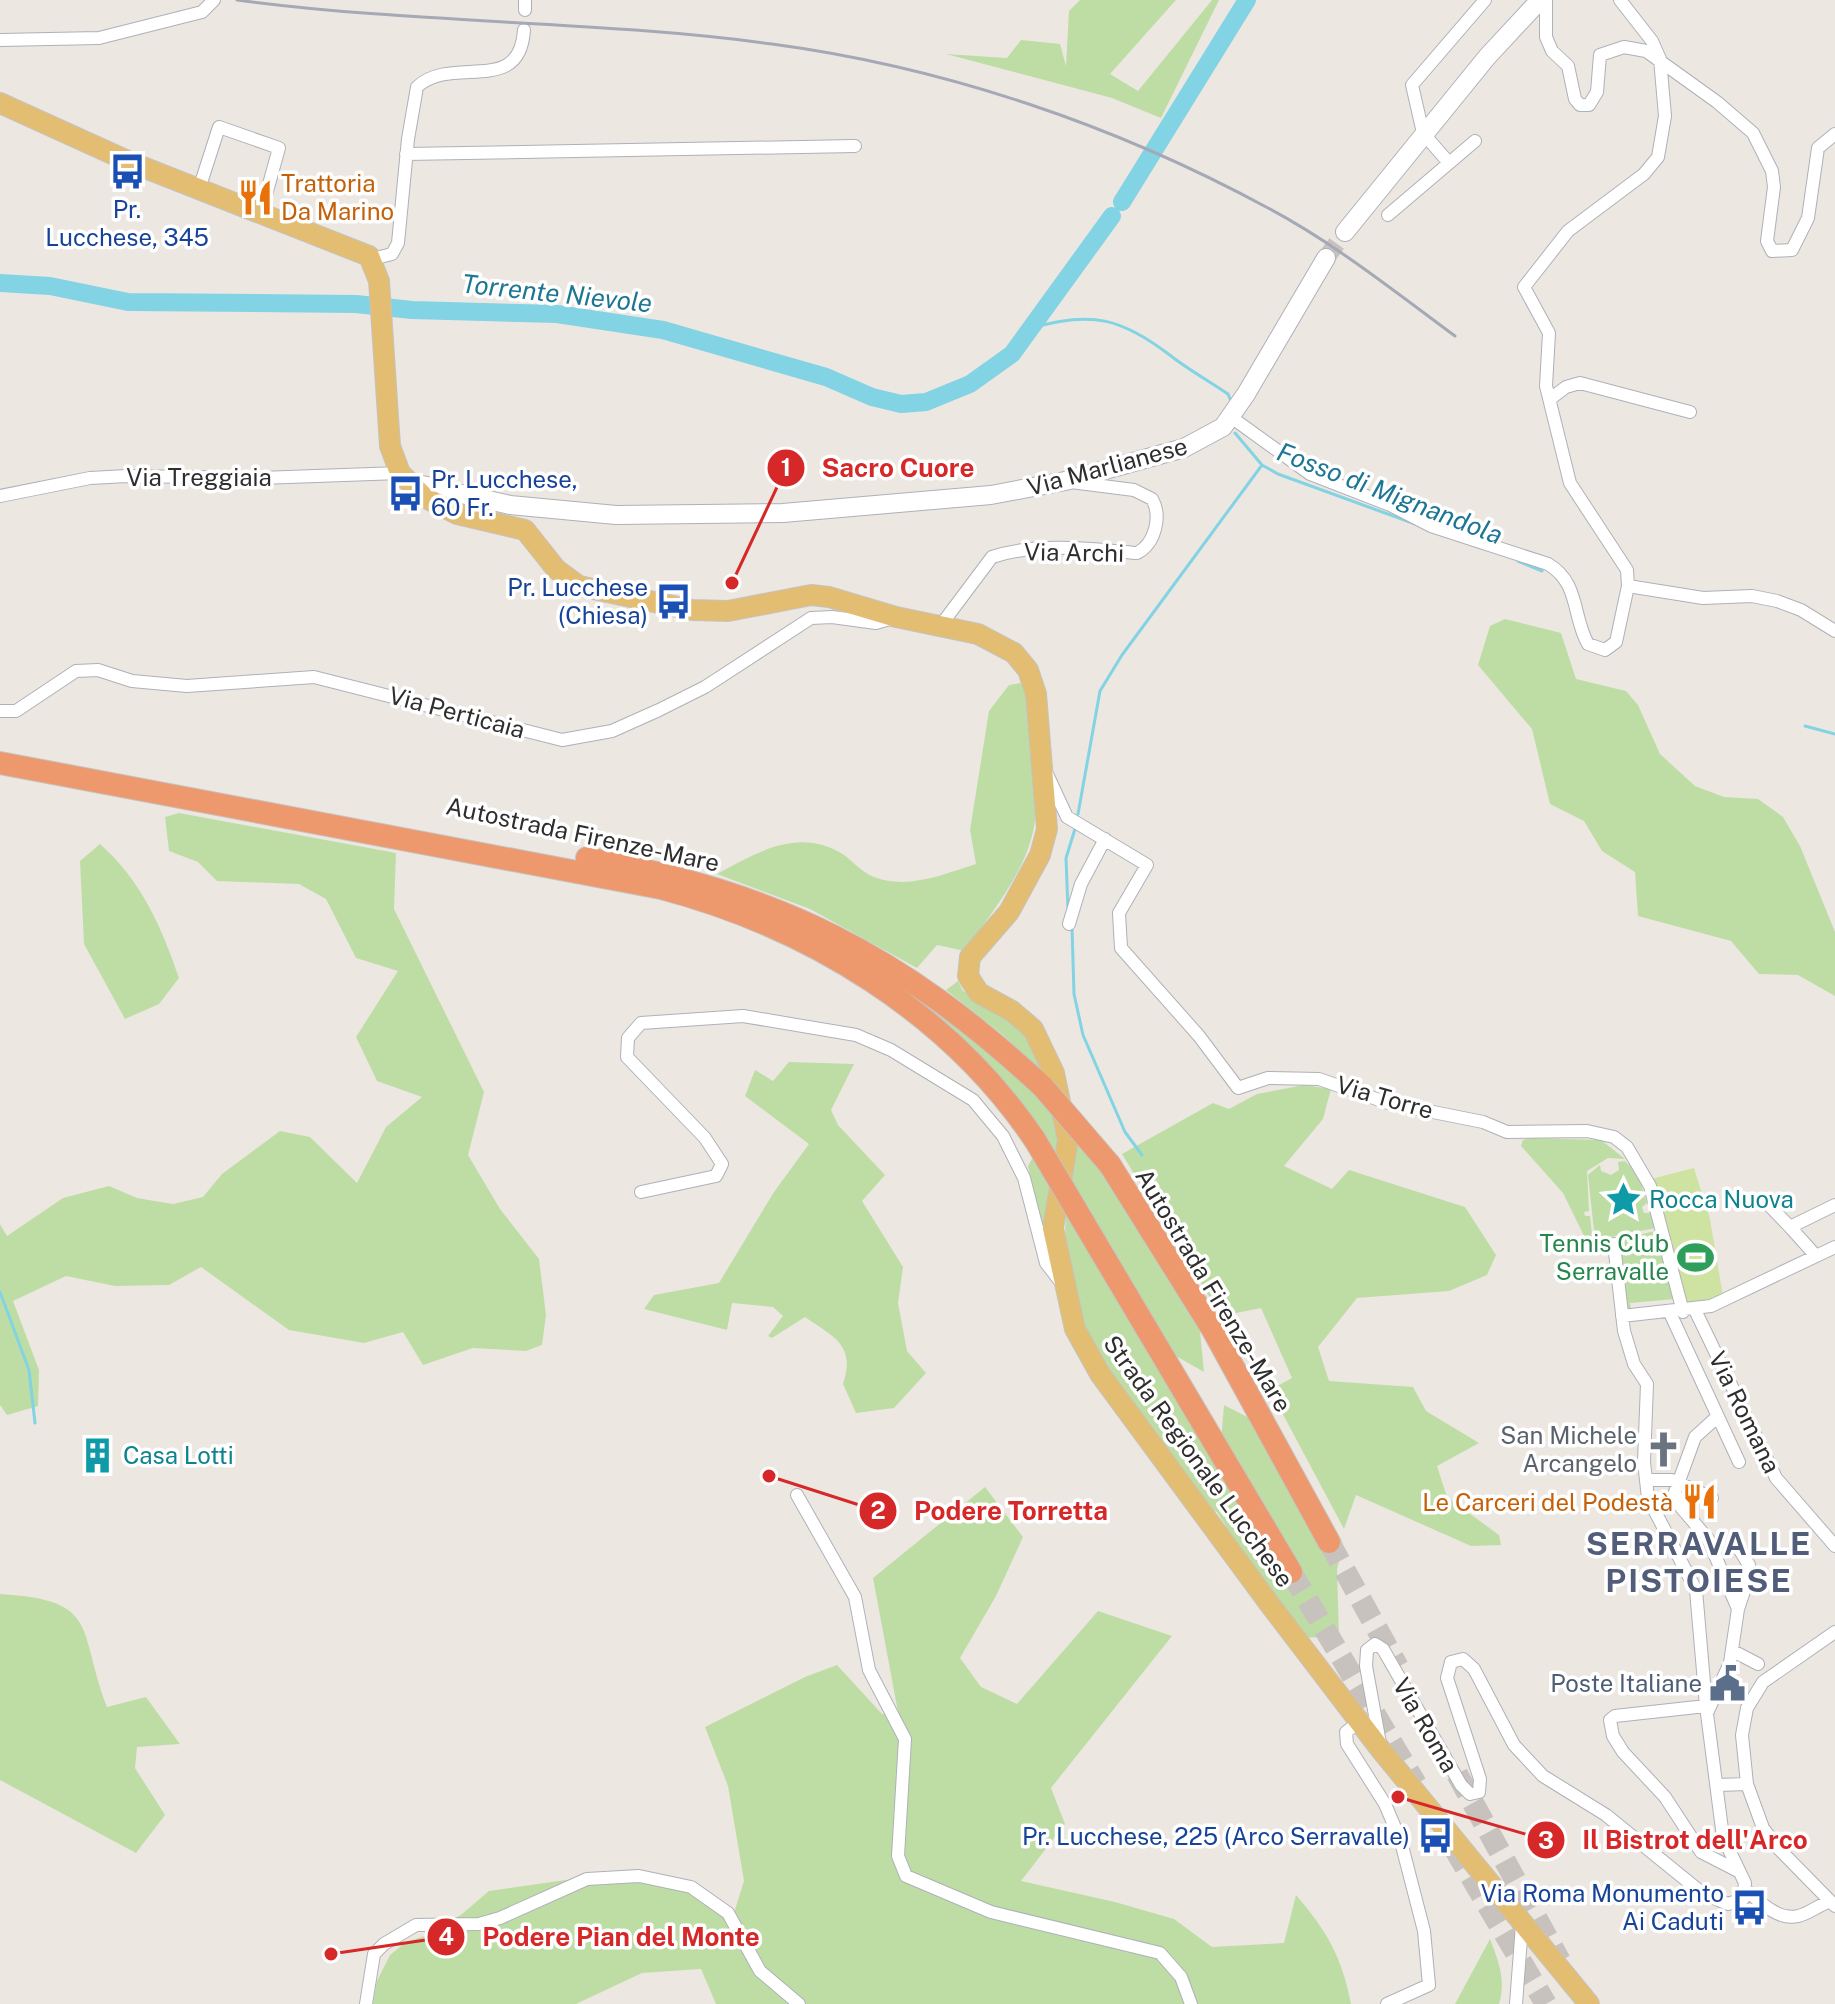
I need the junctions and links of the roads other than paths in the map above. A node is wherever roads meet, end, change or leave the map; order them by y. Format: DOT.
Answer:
graph roads {
  1 [pos="214,0"];
  2 [pos="1485,0"];
  3 [pos="1620,0"];
  4 [pos="1538,1"];
  5 [pos="524,30"];
  6 [pos="0,40"];
  7 [pos="1660,59"];
  8 [pos="0,103"];
  9 [pos="1423,133"];
  10 [pos="1835,134"];
  11 [pos="1475,141"];
  12 [pos="855,146"];
  13 [pos="406,154"];
  14 [pos="1449,163"];
  15 [pos="199,189"];
  16 [pos="261,213"];
  17 [pos="1388,215"];
  18 [pos="1345,232"];
  19 [pos="1326,258"];
  20 [pos="372,259"];
  21 [pos="1550,399"];
  22 [pos="1690,412"];
  23 [pos="1231,417"];
  24 [pos="404,478"];
  25 [pos="1065,481"];
  26 [pos="0,496"];
  27 [pos="1628,586"];
  28 [pos="896,617"];
  29 [pos="941,625"];
  30 [pos="1835,631"];
  31 [pos="0,711"];
  32 [pos="0,749"];
  33 [pos="0,763"];
  34 [pos="1042,764"];
  35 [pos="1105,839"];
  36 [pos="1069,924"];
  37 [pos="641,1192"];
  38 [pos="1764,1200"];
  39 [pos="1835,1205"];
  40 [pos="1790,1227"];
  41 [pos="1614,1244"];
  42 [pos="1835,1247"];
  43 [pos="1816,1256"];
  44 [pos="1063,1285"];
  45 [pos="1682,1311"];
  46 [pos="1622,1316"];
  47 [pos="1717,1417"];
  48 [pos="1739,1462"];
  49 [pos="1646,1480"];
  50 [pos="1677,1482"];
  51 [pos="797,1495"];
  52 [pos="1712,1498"];
  53 [pos="1329,1542"];
  54 [pos="1835,1546"];
  55 [pos="1738,1547"];
  56 [pos="1291,1572"];
  57 [pos="1738,1609"];
  58 [pos="1835,1632"];
  59 [pos="1733,1651"];
  60 [pos="1758,1664"];
  61 [pos="1706,1710"];
  62 [pos="1359,1722"];
  63 [pos="1381,1750"];
  64 [pos="1747,1784"];
  65 [pos="1718,1785"];
  66 [pos="1738,1871"];
  67 [pos="1745,1889"];
  68 [pos="1832,1904"];
  69 [pos="1522,1922"];
  70 [pos="366,2004"];
  71 [pos="799,2004"];
  72 [pos="1191,2004"];
  73 [pos="1387,2004"];
  74 [pos="1516,2004"];
  75 [pos="1589,2004"];
  1 -- 6 [label="street"];
  2 -- 9 [label="street"];
  3 -- 7 [label="street"];
  4 -- 7 [label="street"];
  4 -- 9 [label="street"];
  5 -- 13 [label="street"];
  7 -- 10 [label="street"];
  7 -- 21 [label="street"];
  8 -- 15 [label="main road"];
  9 -- 14 [label="street"];
  9 -- 18 [label="street"];
  11 -- 14 [label="street"];
  12 -- 13 [label="street"];
  13 -- 20 [label="street"];
  14 -- 17 [label="street"];
  15 -- 16 [label="main road"];
  15 -- 16 [label="street"];
  16 -- 20 [label="main road"];
  19 -- 23 [label="street, Via Marlianese"];
  20 -- 24 [label="main road"];
  21 -- 22 [label="street"];
  21 -- 27 [label="street"];
  23 -- 25 [label="street, Via Marlianese"];
  23 -- 27 [label="street"];
  24 -- 25 [label="street, Via Marlianese"];
  24 -- 26 [label="street, Via Treggiaia"];
  24 -- 28 [label="main road, Strada Regionale Lucchese"];
  25 -- 29 [label="street, Via Archi"];
  27 -- 30 [label="street"];
  28 -- 29 [label="main road, Strada Regionale Lucchese"];
  28 -- 31 [label="street, Via Perticaia"];
  29 -- 34 [label="main road, Strada Regionale Lucchese"];
  32 -- 53 [label="highway, Autostrada Firenze-Mare, bridge"];
  33 -- 56 [label="highway, Autostrada Firenze-Mare, bridge"];
  34 -- 35 [label="street"];
  34 -- 44 [label="main road, Strada Regionale Lucchese"];
  35 -- 36 [label="street"];
  35 -- 45 [label="street, Via Torre"];
  37 -- 44 [label="street"];
  38 -- 40 [label="street"];
  39 -- 40 [label="street"];
  40 -- 43 [label="street"];
  41 -- 46 [label="street"];
  42 -- 43 [label="street"];
  43 -- 45 [label="street"];
  44 -- 62 [label="main road, Strada Regionale Lucchese"];
  45 -- 46 [label="street"];
  45 -- 47 [label="street"];
  45 -- 54 [label="street, Via Romana"];
  46 -- 49 [label="street"];
  47 -- 48 [label="street"];
  47 -- 50 [label="street"];
  49 -- 50 [label="street"];
  49 -- 61 [label="street"];
  50 -- 52 [label="street"];
  50 -- 57 [label="street"];
  51 -- 72 [label="street"];
  55 -- 57 [label="street"];
  57 -- 59 [label="street"];
  58 -- 64 [label="street"];
  59 -- 60 [label="street"];
  59 -- 61 [label="street"];
  61 -- 65 [label="street"];
  61 -- 66 [label="street"];
  62 -- 63 [label="main road, Strada Regionale Lucchese"];
  62 -- 73 [label="street"];
  63 -- 67 [label="street, Via Roma"];
  63 -- 69 [label="main road, Strada Regionale Lucchese"];
  64 -- 65 [label="street"];
  64 -- 68 [label="street"];
  65 -- 66 [label="street"];
  66 -- 67 [label="street"];
  67 -- 68 [label="street"];
  69 -- 74 [label="street"];
  69 -- 75 [label="main road, Strada Regionale Lucchese"];
  70 -- 71 [label="street"];
}
